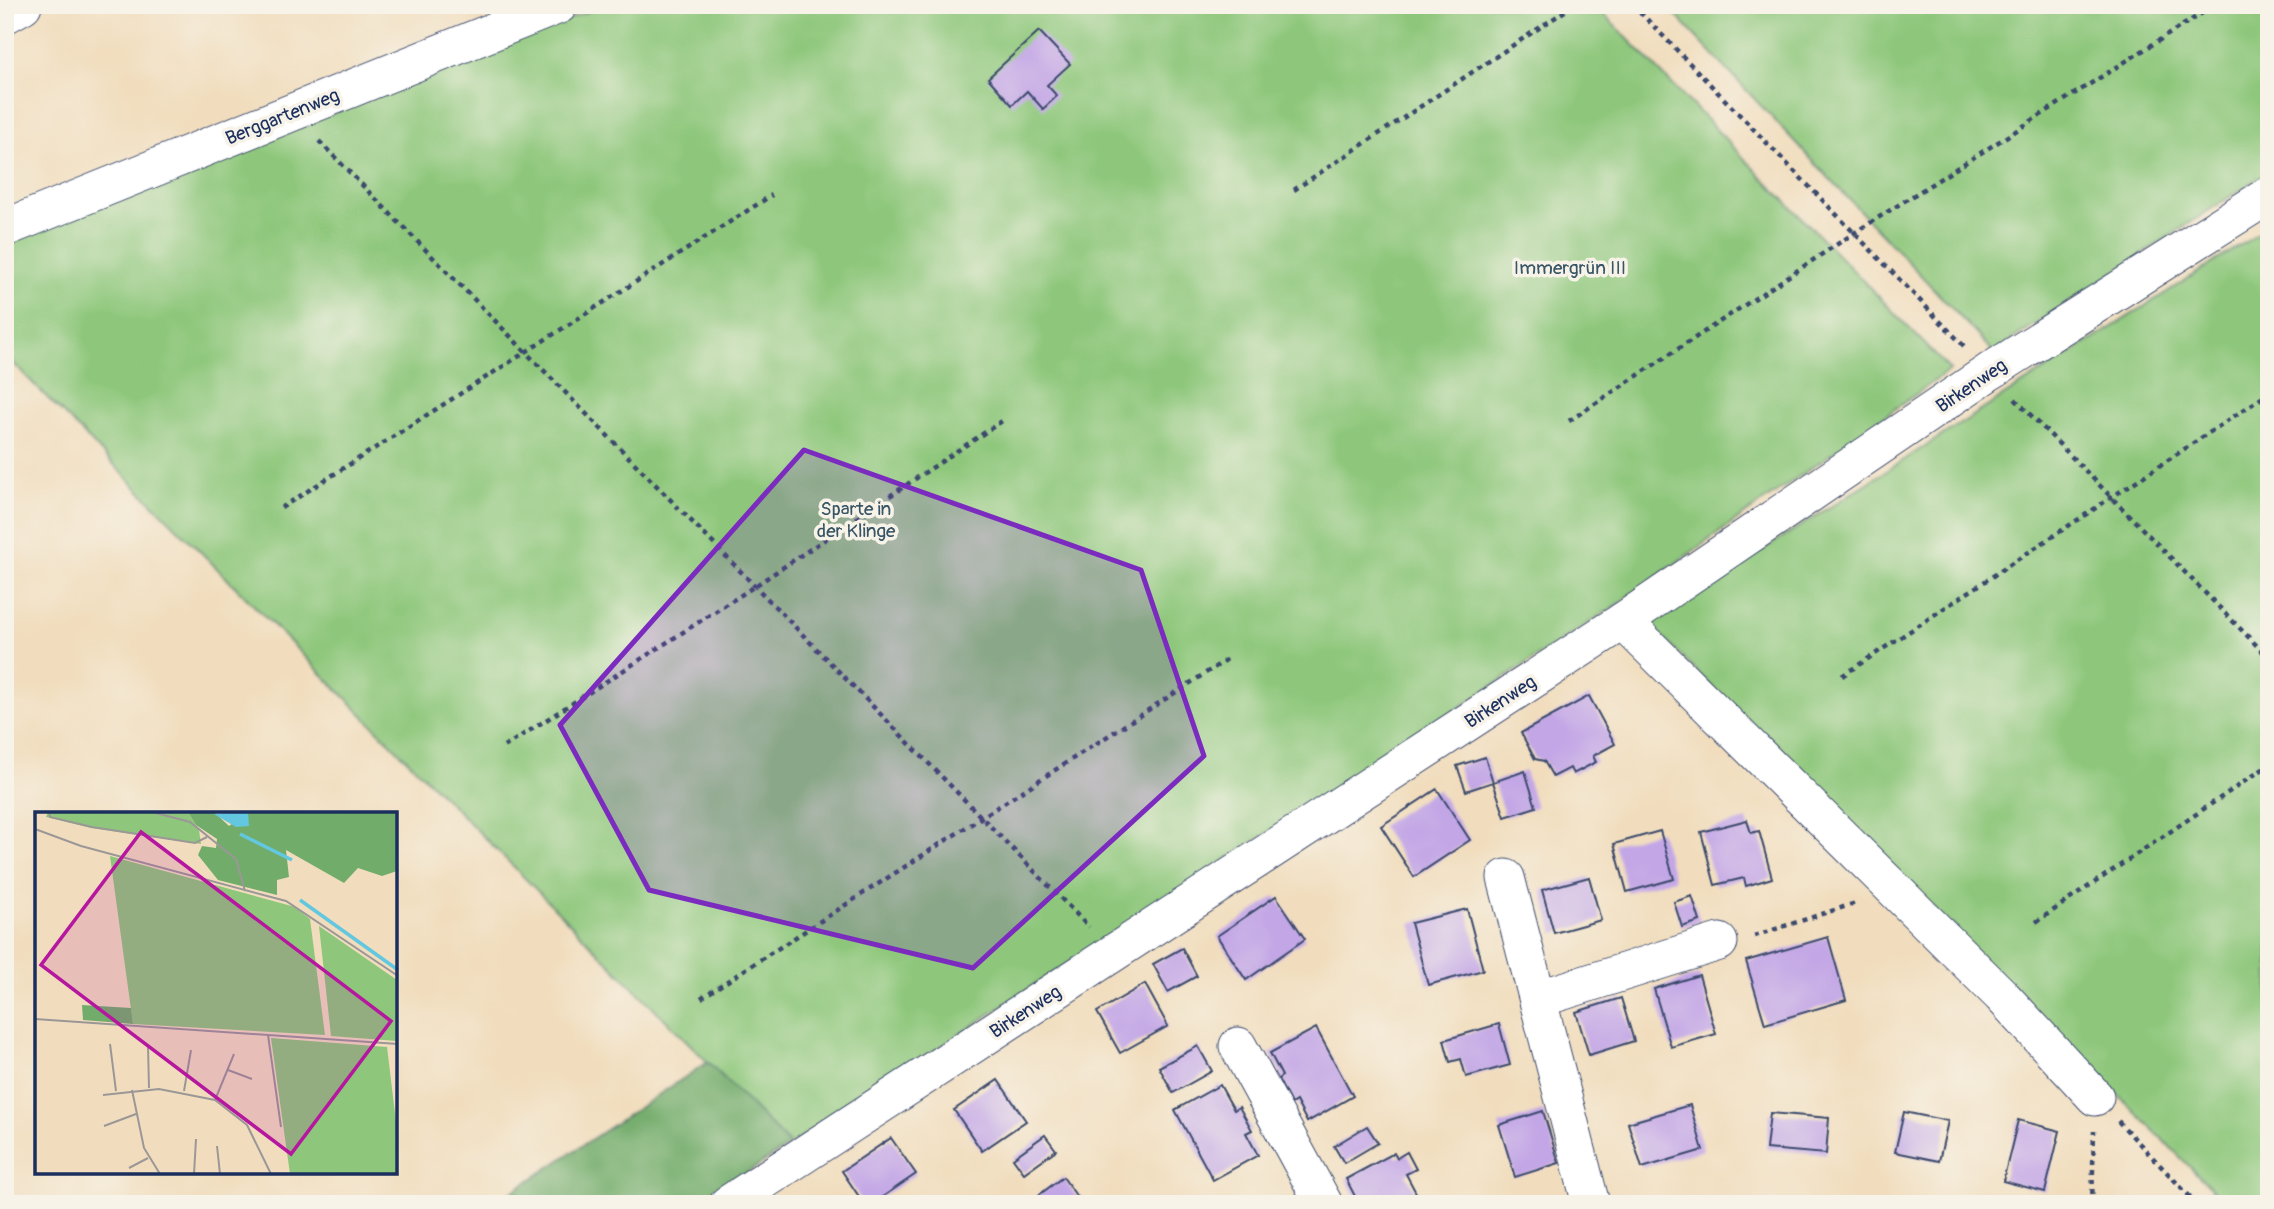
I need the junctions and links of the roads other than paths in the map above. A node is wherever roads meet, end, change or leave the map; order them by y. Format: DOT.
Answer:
graph roads {
  1 [pos="23,5"];
  2 [pos="559,5"];
  3 [pos="5,15"];
  4 [pos="2269,195"];
  5 [pos="5,228"];
  6 [pos="1623,621"];
  7 [pos="1506,878"];
  8 [pos="1719,942"];
  9 [pos="1538,999"];
  10 [pos="1238,1046"];
  11 [pos="2095,1097"];
  12 [pos="728,1204"];
  13 [pos="1324,1204"];
  14 [pos="1591,1204"];
  1 -- 3 [label="street"];
  2 -- 5 [label="street, Berggartenweg"];
  4 -- 6 [label="street, Birkenweg"];
  6 -- 11 [label="street"];
  6 -- 12 [label="street, Birkenweg"];
  7 -- 9 [label="street"];
  8 -- 9 [label="street"];
  9 -- 14 [label="street"];
  10 -- 13 [label="street"];
}
